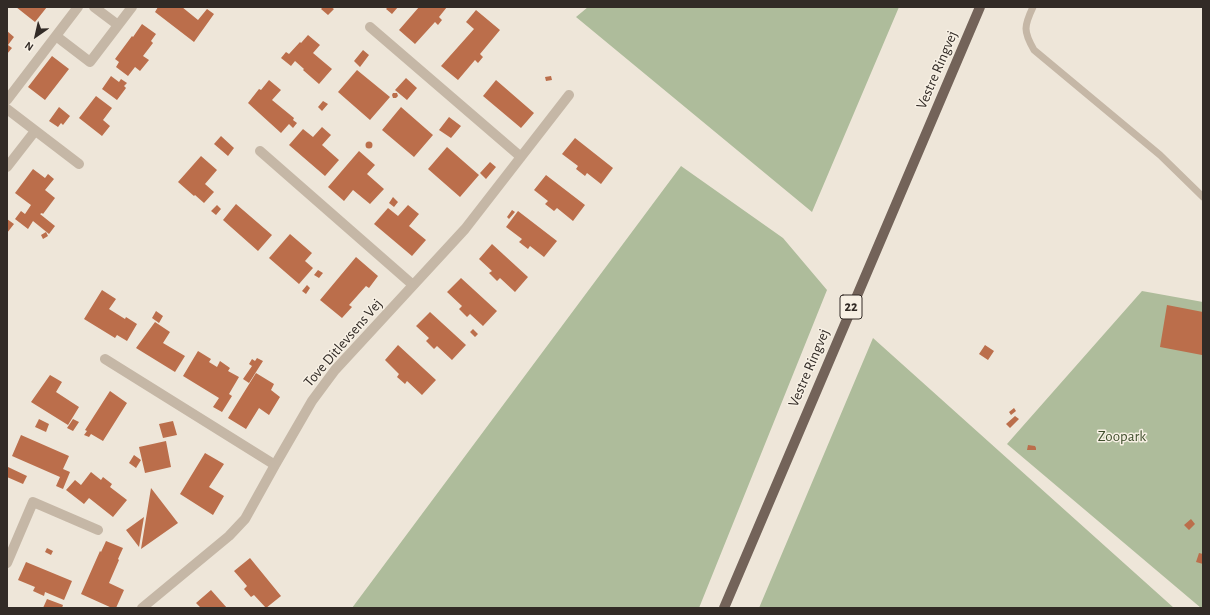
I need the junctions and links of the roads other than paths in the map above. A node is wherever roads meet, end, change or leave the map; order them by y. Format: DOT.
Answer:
graph roads {
  1 [pos="78,7"];
  2 [pos="94,7"];
  3 [pos="132,7"];
  4 [pos="980,7"];
  5 [pos="1033,7"];
  6 [pos="118,26"];
  7 [pos="370,26"];
  8 [pos="56,36"];
  9 [pos="569,95"];
  10 [pos="7,100"];
  11 [pos="7,109"];
  12 [pos="35,131"];
  13 [pos="260,151"];
  14 [pos="521,157"];
  15 [pos="79,164"];
  16 [pos="7,167"];
  17 [pos="1203,197"];
  18 [pos="414,285"];
  19 [pos="105,359"];
  20 [pos="275,465"];
  21 [pos="98,530"];
  22 [pos="7,563"];
  23 [pos="142,608"];
  24 [pos="724,608"];
  1 -- 8 [label="street"];
  2 -- 6 [label="street"];
  3 -- 6 [label="street"];
  4 -- 24 [label="main road, Vestre Ringvej / 22"];
  5 -- 17 [label="lane"];
  6 -- 8 [label="street"];
  7 -- 14 [label="street"];
  8 -- 10 [label="street"];
  9 -- 14 [label="street, Tove Ditlevsens Vej"];
  11 -- 12 [label="street"];
  12 -- 15 [label="street"];
  12 -- 16 [label="street"];
  13 -- 18 [label="street"];
  14 -- 18 [label="street, Tove Ditlevsens Vej"];
  18 -- 20 [label="street, Tove Ditlevsens Vej"];
  19 -- 20 [label="street"];
  20 -- 23 [label="street, Tove Ditlevsens Vej"];
  21 -- 22 [label="street"];
}
